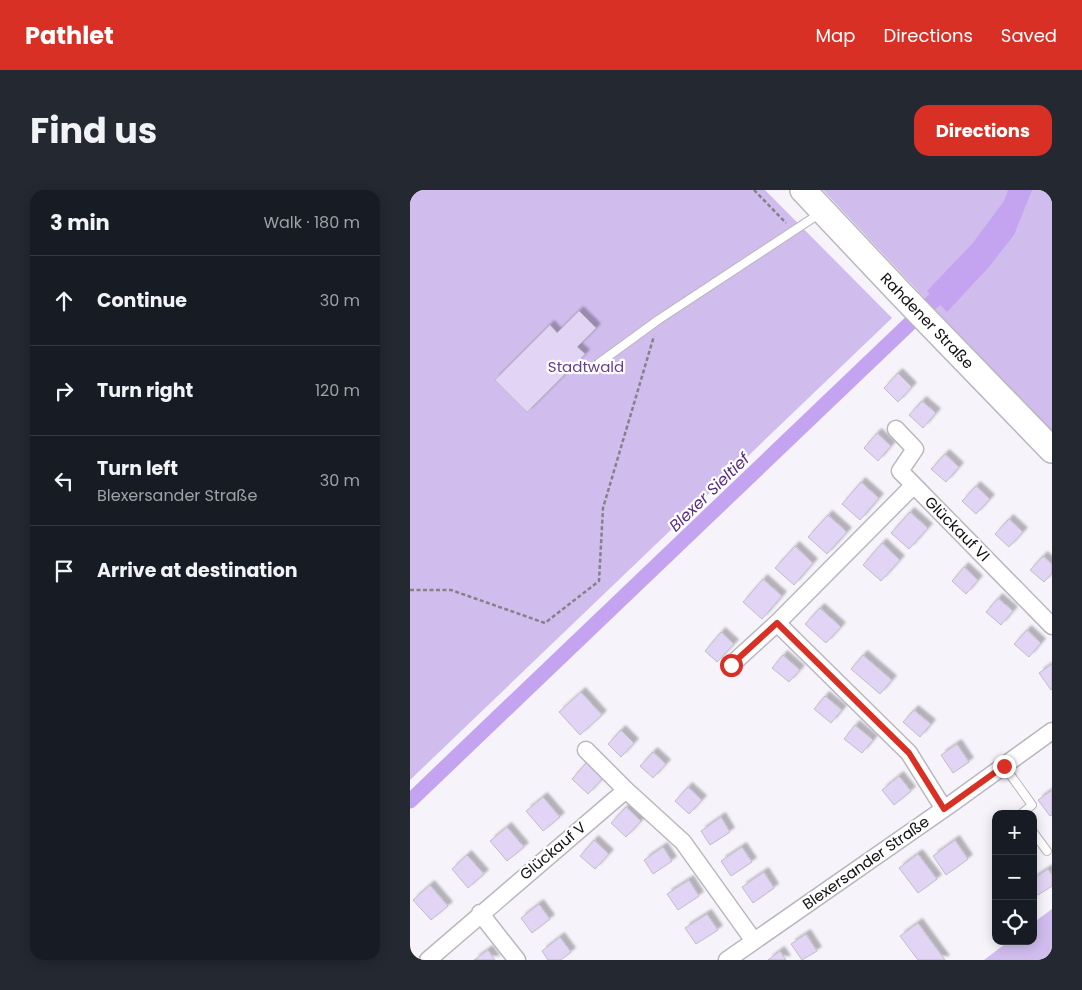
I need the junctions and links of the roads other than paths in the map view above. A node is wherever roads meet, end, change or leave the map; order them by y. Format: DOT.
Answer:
graph roads {
  1 [pos="803,190"];
  2 [pos="823,211"];
  3 [pos="599,362"];
  4 [pos="896,429"];
  5 [pos="1052,450"];
  6 [pos="913,486"];
  7 [pos="777,623"];
  8 [pos="1052,626"];
  9 [pos="731,665"];
  10 [pos="1052,731"];
  11 [pos="586,750"];
  12 [pos="1004,766"];
  13 [pos="626,790"];
  14 [pos="944,809"];
  15 [pos="1026,810"];
  16 [pos="1037,837"];
  17 [pos="1047,851"];
  18 [pos="480,913"];
  19 [pos="754,941"];
  20 [pos="428,960"];
  21 [pos="517,960"];
  22 [pos="727,960"];
  1 -- 2 [label="main road, Rahdener Straße"];
  2 -- 3 [label="lane"];
  2 -- 5 [label="main road, Rahdener Straße"];
  4 -- 6 [label="street, Glückauf VI"];
  6 -- 7 [label="street"];
  6 -- 8 [label="street, Glückauf VI"];
  7 -- 9 [label="street"];
  7 -- 14 [label="street"];
  10 -- 12 [label="street, Blexersander Straße"];
  11 -- 13 [label="street"];
  12 -- 14 [label="street, Blexersander Straße"];
  12 -- 15 [label="lane"];
  13 -- 18 [label="street, Glückauf V"];
  13 -- 19 [label="street"];
  14 -- 19 [label="street, Blexersander Straße"];
  16 -- 17 [label="lane"];
  18 -- 20 [label="street, Glückauf V"];
  18 -- 21 [label="street"];
  19 -- 22 [label="street, Blexersander Straße"];
}
